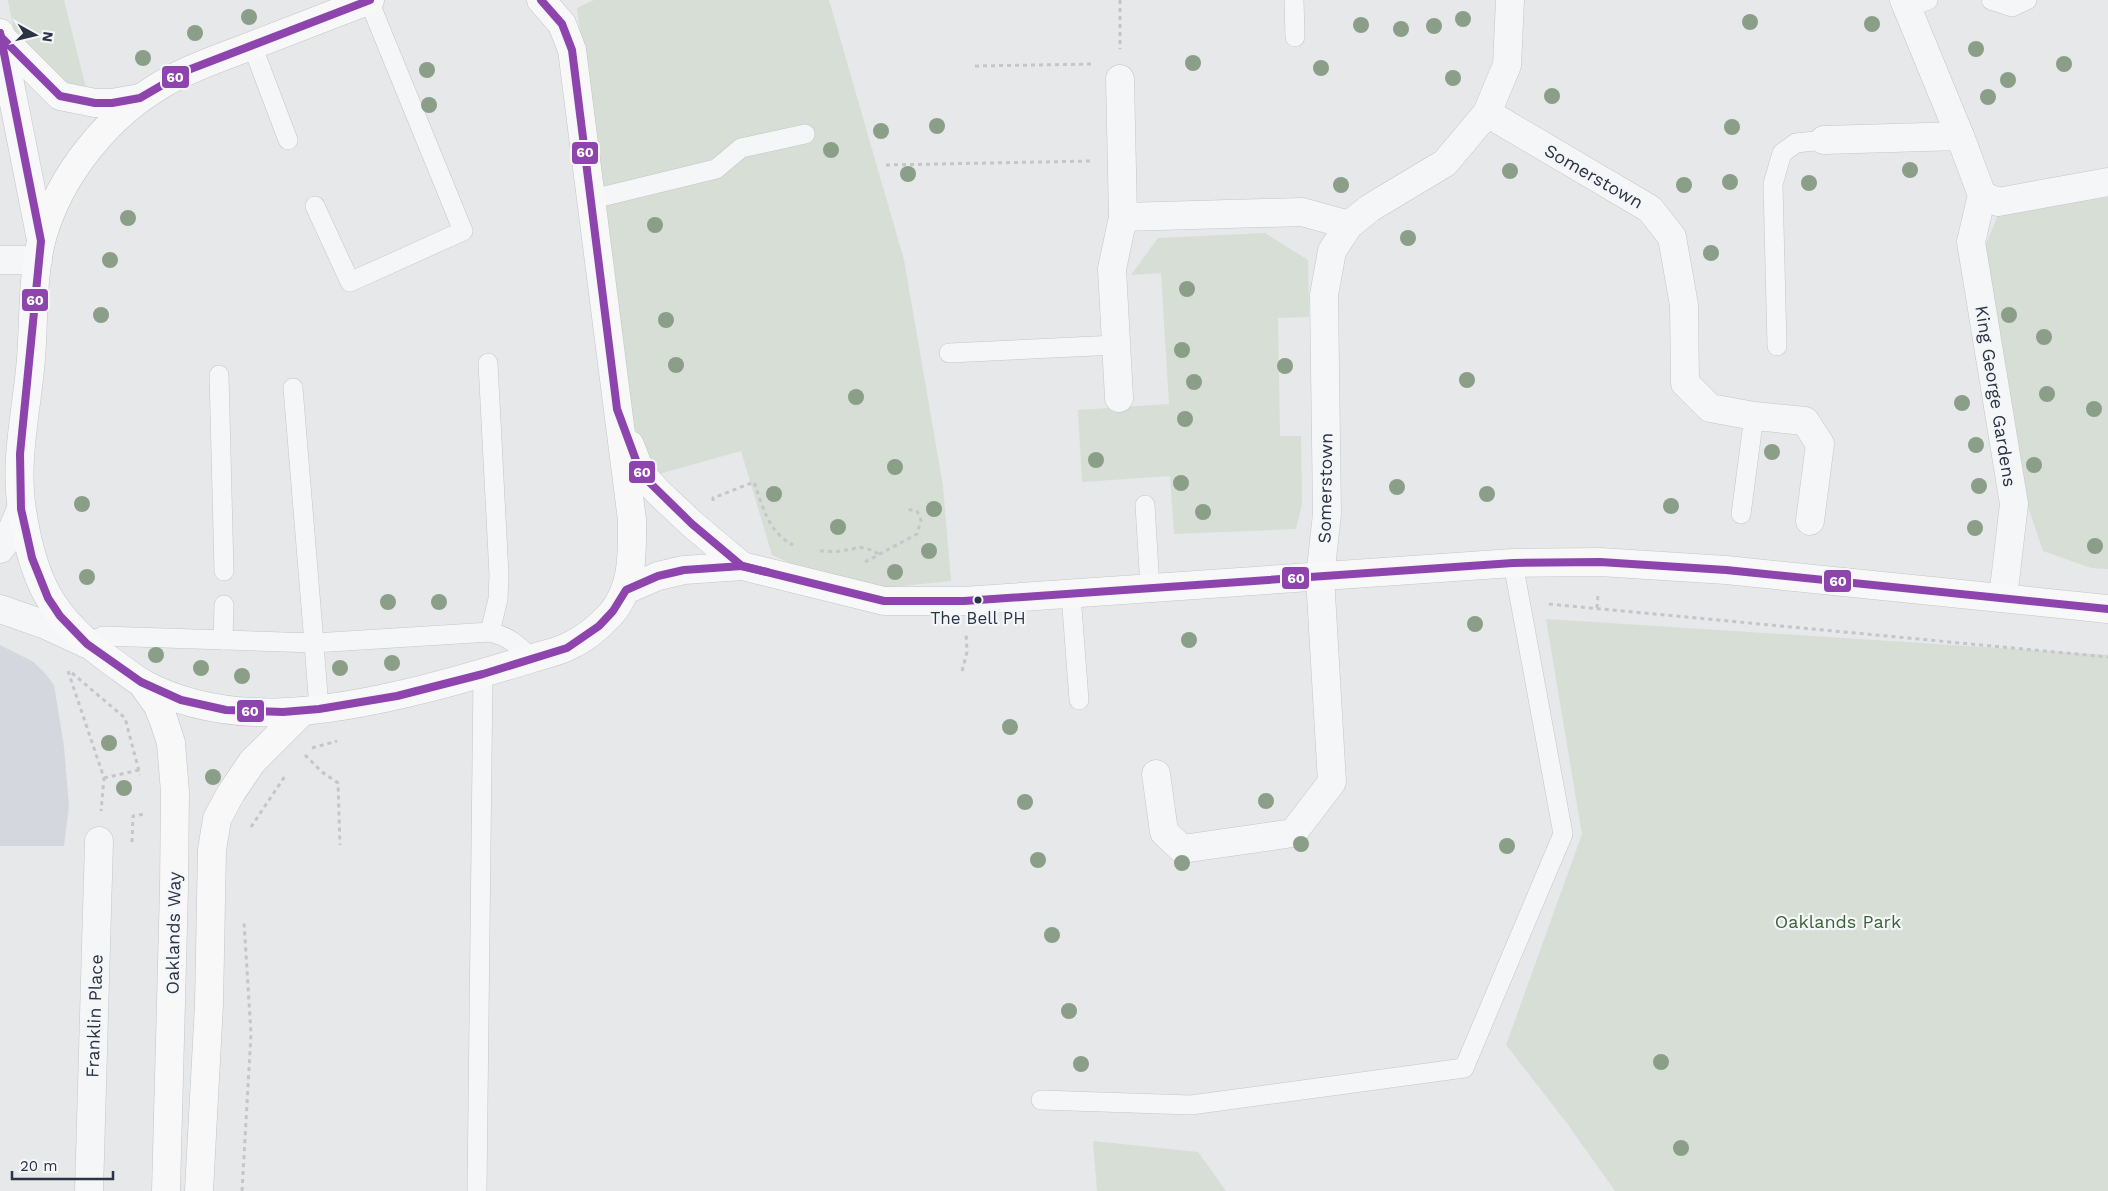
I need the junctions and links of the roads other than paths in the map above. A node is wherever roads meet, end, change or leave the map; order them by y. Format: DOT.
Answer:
graph roads {
  1 [pos="369,0"];
  2 [pos="541,0"];
  3 [pos="1294,0"];
  4 [pos="1510,0"];
  5 [pos="1991,0"];
  6 [pos="2027,0"];
  7 [pos="1913,3"];
  8 [pos="0,35"];
  9 [pos="1295,37"];
  10 [pos="252,46"];
  11 [pos="1120,71"];
  12 [pos="140,98"];
  13 [pos="1487,113"];
  14 [pos="805,134"];
  15 [pos="1960,136"];
  16 [pos="288,140"];
  17 [pos="1824,140"];
  18 [pos="2108,182"];
  19 [pos="1982,195"];
  20 [pos="590,198"];
  21 [pos="315,206"];
  22 [pos="1123,216"];
  23 [pos="1349,225"];
  24 [pos="39,251"];
  25 [pos="0,260"];
  26 [pos="1116,345"];
  27 [pos="1777,346"];
  28 [pos="950,353"];
  29 [pos="488,363"];
  30 [pos="219,375"];
  31 [pos="293,388"];
  32 [pos="1119,398"];
  33 [pos="617,408"];
  34 [pos="1754,416"];
  35 [pos="1145,504"];
  36 [pos="22,509"];
  37 [pos="1741,514"];
  38 [pos="1810,521"];
  39 [pos="0,549"];
  40 [pos="1513,563"];
  41 [pos="742,566"];
  42 [pos="224,571"];
  43 [pos="1320,576"];
  44 [pos="1150,588"];
  45 [pos="626,590"];
  46 [pos="1071,595"];
  47 [pos="2003,598"];
  48 [pos="224,605"];
  49 [pos="2108,608"];
  50 [pos="0,609"];
  51 [pos="490,632"];
  52 [pos="223,640"];
  53 [pos="314,642"];
  54 [pos="87,644"];
  55 [pos="531,658"];
  56 [pos="483,674"];
  57 [pos="141,682"];
  58 [pos="1080,700"];
  59 [pos="311,710"];
  60 [pos="1156,774"];
  61 [pos="99,841"];
  62 [pos="1042,1100"];
  63 [pos="88,1191"];
  64 [pos="166,1191"];
  65 [pos="199,1191"];
  66 [pos="477,1191"];
  1 -- 10 [label="main road"];
  1 -- 21 [label="lane"];
  2 -- 20 [label="main road"];
  3 -- 9 [label="lane"];
  4 -- 13 [label="street, Somerstown"];
  5 -- 6 [label="lane"];
  7 -- 15 [label="street"];
  8 -- 12 [label="main road"];
  8 -- 24 [label="main road"];
  10 -- 12 [label="main road"];
  10 -- 16 [label="lane"];
  11 -- 22 [label="street"];
  12 -- 24 [label="main road"];
  13 -- 23 [label="street, Somerstown"];
  13 -- 34 [label="street, Somerstown"];
  14 -- 20 [label="lane"];
  15 -- 17 [label="street"];
  15 -- 19 [label="street"];
  17 -- 27 [label="lane"];
  18 -- 19 [label="street"];
  19 -- 47 [label="street, King George Gardens"];
  20 -- 33 [label="main road"];
  22 -- 23 [label="street"];
  22 -- 26 [label="street"];
  23 -- 43 [label="street, Somerstown"];
  24 -- 25 [label="street"];
  24 -- 36 [label="main road"];
  26 -- 28 [label="lane"];
  26 -- 32 [label="street"];
  29 -- 51 [label="lane"];
  30 -- 42 [label="lane"];
  31 -- 53 [label="lane"];
  33 -- 41 [label="main road"];
  33 -- 45 [label="main road"];
  34 -- 37 [label="lane"];
  34 -- 38 [label="street, Somerstown"];
  35 -- 44 [label="lane"];
  36 -- 39 [label="street"];
  36 -- 54 [label="main road"];
  40 -- 43 [label="main road"];
  40 -- 47 [label="main road"];
  40 -- 62 [label="lane"];
  41 -- 45 [label="main road"];
  41 -- 46 [label="main road"];
  43 -- 44 [label="main road"];
  43 -- 60 [label="street, Somerstown"];
  44 -- 46 [label="main road"];
  45 -- 55 [label="main road"];
  46 -- 58 [label="lane"];
  47 -- 49 [label="main road"];
  48 -- 52 [label="lane"];
  50 -- 54 [label="street"];
  51 -- 53 [label="lane"];
  51 -- 55 [label="lane"];
  52 -- 53 [label="lane"];
  52 -- 54 [label="lane"];
  53 -- 59 [label="lane"];
  54 -- 57 [label="main road"];
  55 -- 56 [label="main road"];
  56 -- 59 [label="main road"];
  56 -- 66 [label="lane"];
  57 -- 59 [label="main road"];
  57 -- 64 [label="main road, Oaklands Way"];
  59 -- 65 [label="main road"];
  61 -- 63 [label="street, Franklin Place"];
}
